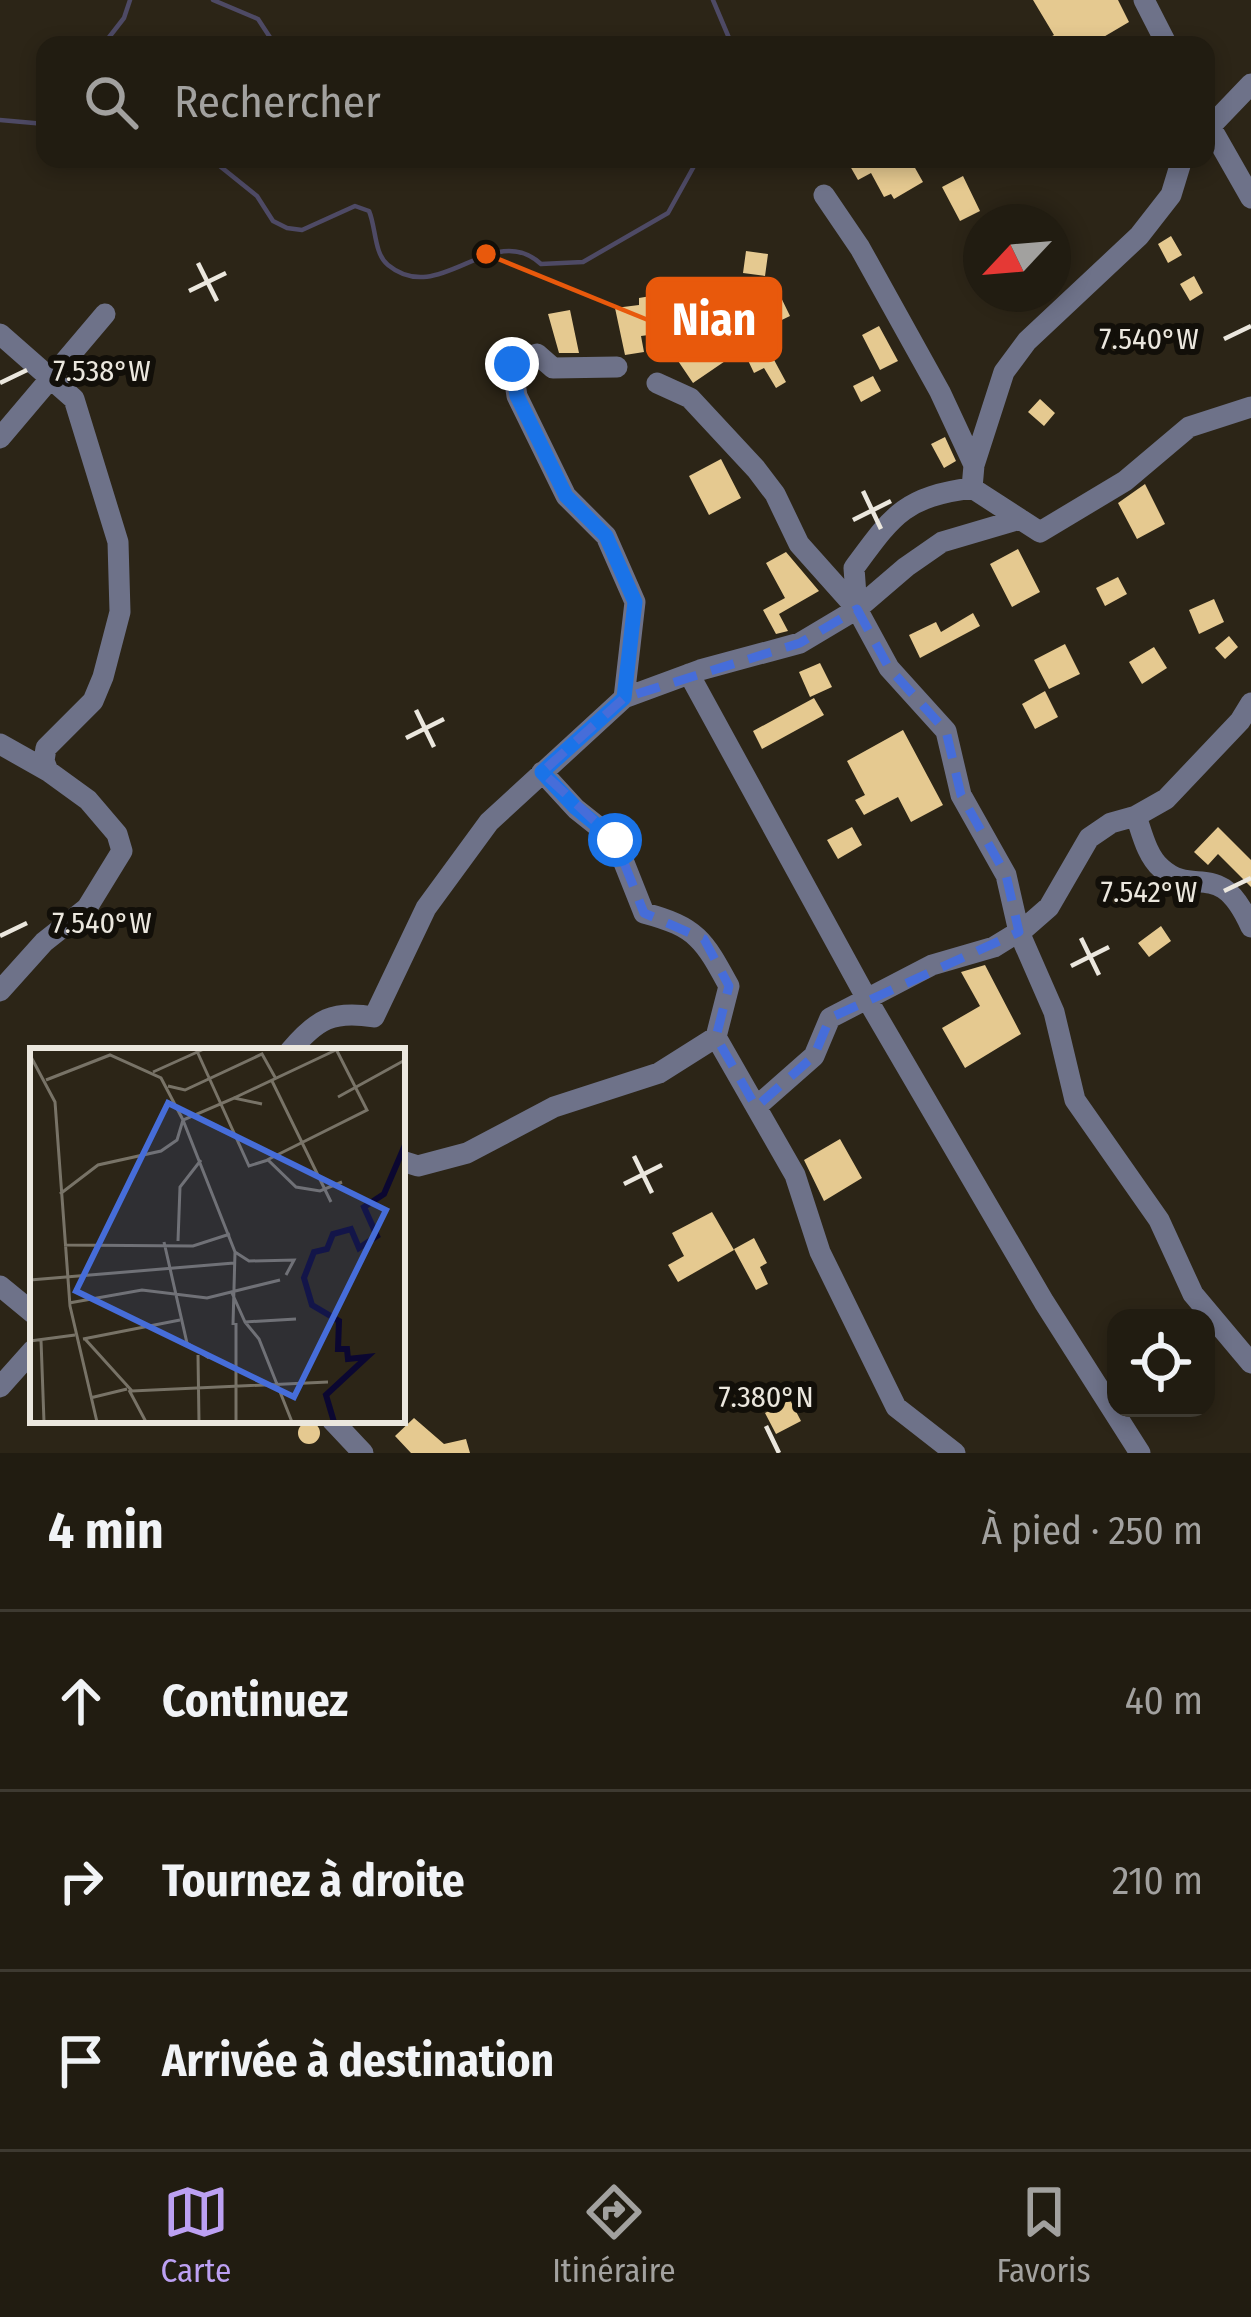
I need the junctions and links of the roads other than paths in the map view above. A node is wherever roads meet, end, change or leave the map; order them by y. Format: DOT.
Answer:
graph roads {
  1 [pos="1144,0"];
  2 [pos="1162,36"];
  3 [pos="1251,84"];
  4 [pos="1215,119"];
  5 [pos="1215,138"];
  6 [pos="1179,168"];
  7 [pos="824,195"];
  8 [pos="1251,198"];
  9 [pos="105,314"];
  10 [pos="0,334"];
  11 [pos="617,367"];
  12 [pos="49,377"];
  13 [pos="657,383"];
  14 [pos="1251,406"];
  15 [pos="0,437"];
  16 [pos="974,465"];
  17 [pos="972,488"];
  18 [pos="1020,519"];
  19 [pos="857,609"];
  20 [pos="688,674"];
  21 [pos="624,698"];
  22 [pos="1251,703"];
  23 [pos="0,744"];
  24 [pos="48,771"];
  25 [pos="542,772"];
  26 [pos="1136,816"];
  27 [pos="1251,927"];
  28 [pos="1019,932"];
  29 [pos="0,991"];
  30 [pos="867,999"];
  31 [pos="716,1037"];
  32 [pos="292,1048"];
  33 [pos="756,1107"];
  34 [pos="405,1162"];
  35 [pos="0,1286"];
  36 [pos="30,1311"];
  37 [pos="30,1353"];
  38 [pos="1251,1363"];
  39 [pos="0,1387"];
  40 [pos="335,1423"];
  41 [pos="363,1453"];
  42 [pos="955,1453"];
  43 [pos="1140,1453"];
  1 -- 2 [label="street"];
  3 -- 4 [label="street"];
  5 -- 8 [label="street"];
  6 -- 16 [label="street"];
  7 -- 16 [label="street"];
  9 -- 12 [label="street"];
  10 -- 12 [label="street"];
  11 -- 21 [label="street"];
  12 -- 15 [label="street"];
  12 -- 24 [label="street"];
  13 -- 19 [label="street"];
  14 -- 18 [label="street"];
  16 -- 17 [label="street"];
  17 -- 18 [label="street"];
  17 -- 19 [label="street"];
  18 -- 19 [label="street"];
  19 -- 20 [label="street"];
  19 -- 28 [label="street"];
  20 -- 21 [label="street"];
  20 -- 30 [label="street"];
  21 -- 25 [label="street"];
  22 -- 26 [label="street"];
  23 -- 24 [label="street"];
  24 -- 29 [label="street"];
  25 -- 31 [label="street"];
  25 -- 32 [label="street"];
  26 -- 27 [label="street"];
  26 -- 28 [label="street"];
  28 -- 30 [label="street"];
  28 -- 38 [label="street"];
  30 -- 33 [label="street"];
  30 -- 43 [label="street"];
  31 -- 33 [label="street"];
  31 -- 34 [label="street"];
  33 -- 42 [label="street"];
  35 -- 36 [label="street"];
  37 -- 39 [label="street"];
  40 -- 41 [label="street"];
}
